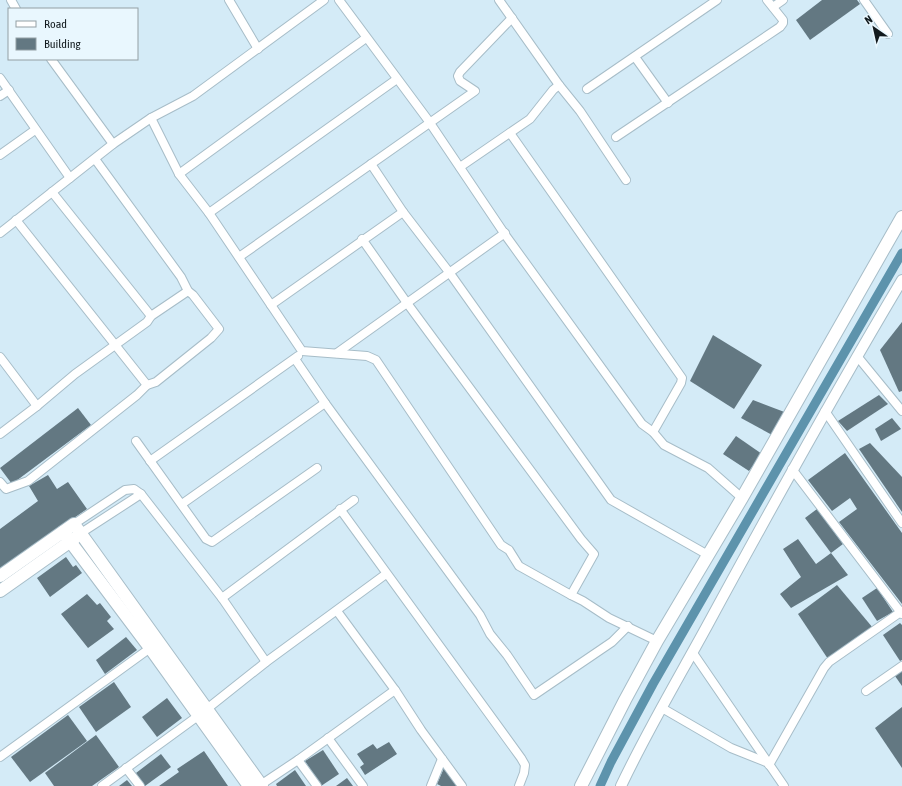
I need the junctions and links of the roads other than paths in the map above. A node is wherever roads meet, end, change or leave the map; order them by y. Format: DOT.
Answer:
graph roads {
  1 [pos="229,0"];
  2 [pos="324,0"];
  3 [pos="339,0"];
  4 [pos="498,0"];
  5 [pos="718,0"];
  6 [pos="783,0"];
  7 [pos="864,0"];
  8 [pos="770,3"];
  9 [pos="512,18"];
  10 [pos="888,34"];
  11 [pos="366,38"];
  12 [pos="258,49"];
  13 [pos="635,57"];
  14 [pos="52,60"];
  15 [pos="0,78"];
  16 [pos="397,79"];
  17 [pos="559,85"];
  18 [pos="587,89"];
  19 [pos="9,90"];
  20 [pos="0,96"];
  21 [pos="668,102"];
  22 [pos="151,118"];
  23 [pos="429,122"];
  24 [pos="35,130"];
  25 [pos="510,133"];
  26 [pos="616,137"];
  27 [pos="113,144"];
  28 [pos="0,155"];
  29 [pos="95,159"];
  30 [pos="371,164"];
  31 [pos="460,167"];
  32 [pos="179,174"];
  33 [pos="70,178"];
  34 [pos="626,180"];
  35 [pos="52,192"];
  36 [pos="403,212"];
  37 [pos="209,213"];
  38 [pos="902,217"];
  39 [pos="16,220"];
  40 [pos="0,233"];
  41 [pos="505,233"];
  42 [pos="362,239"];
  43 [pos="239,257"];
  44 [pos="449,272"];
  45 [pos="901,284"];
  46 [pos="188,291"];
  47 [pos="407,303"];
  48 [pos="271,305"];
  49 [pos="152,316"];
  50 [pos="115,345"];
  51 [pos="302,351"];
  52 [pos="337,353"];
  53 [pos="857,356"];
  54 [pos="0,357"];
  55 [pos="295,359"];
  56 [pos="147,385"];
  57 [pos="325,403"];
  58 [pos="37,406"];
  59 [pos="901,407"];
  60 [pos="825,411"];
  61 [pos="653,432"];
  62 [pos="0,434"];
  63 [pos="136,440"];
  64 [pos="150,461"];
  65 [pos="317,468"];
  66 [pos="792,469"];
  67 [pos="0,482"];
  68 [pos="141,494"];
  69 [pos="742,498"];
  70 [pos="354,500"];
  71 [pos="182,504"];
  72 [pos="340,509"];
  73 [pos="902,523"];
  74 [pos="78,529"];
  75 [pos="66,537"];
  76 [pos="708,555"];
  77 [pos="386,574"];
  78 [pos="0,576"];
  79 [pos="0,591"];
  80 [pos="571,595"];
  81 [pos="222,598"];
  82 [pos="337,611"];
  83 [pos="902,612"];
  84 [pos="628,626"];
  85 [pos="657,641"];
  86 [pos="154,645"];
  87 [pos="693,653"];
  88 [pos="266,662"];
  89 [pos="902,666"];
  90 [pos="395,690"];
  91 [pos="866,691"];
  92 [pos="662,708"];
  93 [pos="202,713"];
  94 [pos="328,738"];
  95 [pos="0,757"];
  96 [pos="442,759"];
  97 [pos="298,760"];
  98 [pos="767,763"];
  99 [pos="126,768"];
  100 [pos="102,786"];
  101 [pos="140,786"];
  102 [pos="249,786"];
  103 [pos="261,786"];
  104 [pos="317,786"];
  105 [pos="363,786"];
  106 [pos="431,786"];
  107 [pos="462,786"];
  108 [pos="519,786"];
  109 [pos="581,786"];
  110 [pos="621,786"];
  111 [pos="784,786"];
  1 -- 12 [label="street"];
  2 -- 12 [label="street"];
  3 -- 11 [label="street"];
  4 -- 9 [label="street"];
  5 -- 13 [label="street"];
  6 -- 8 [label="street"];
  7 -- 10 [label="street"];
  8 -- 21 [label="street"];
  9 -- 17 [label="street"];
  9 -- 23 [label="street"];
  11 -- 16 [label="street"];
  11 -- 32 [label="street"];
  12 -- 22 [label="street"];
  13 -- 18 [label="street"];
  13 -- 21 [label="street"];
  14 -- 27 [label="street"];
  15 -- 19 [label="street"];
  16 -- 23 [label="street"];
  16 -- 37 [label="street"];
  17 -- 25 [label="street"];
  17 -- 34 [label="street"];
  19 -- 20 [label="street"];
  19 -- 24 [label="street"];
  21 -- 26 [label="street"];
  22 -- 27 [label="street"];
  22 -- 32 [label="street"];
  23 -- 30 [label="street"];
  23 -- 31 [label="street"];
  24 -- 28 [label="street"];
  24 -- 33 [label="street"];
  25 -- 31 [label="street"];
  25 -- 61 [label="street"];
  27 -- 29 [label="street"];
  29 -- 33 [label="street"];
  29 -- 46 [label="street"];
  30 -- 36 [label="street"];
  30 -- 43 [label="street"];
  31 -- 41 [label="street"];
  32 -- 37 [label="street"];
  33 -- 35 [label="street"];
  35 -- 39 [label="street"];
  35 -- 49 [label="street"];
  36 -- 42 [label="street"];
  36 -- 44 [label="street"];
  37 -- 43 [label="street"];
  38 -- 69 [label="main road"];
  39 -- 40 [label="street"];
  39 -- 50 [label="street"];
  41 -- 44 [label="street"];
  41 -- 61 [label="street"];
  42 -- 47 [label="street"];
  42 -- 48 [label="street"];
  43 -- 48 [label="street"];
  44 -- 47 [label="street"];
  44 -- 76 [label="street"];
  45 -- 53 [label="street"];
  46 -- 49 [label="street"];
  46 -- 56 [label="street"];
  47 -- 52 [label="street"];
  47 -- 80 [label="street"];
  48 -- 51 [label="street"];
  49 -- 50 [label="street"];
  50 -- 56 [label="street"];
  50 -- 58 [label="street"];
  51 -- 52 [label="street"];
  51 -- 55 [label="street"];
  52 -- 80 [label="street"];
  53 -- 59 [label="street"];
  53 -- 60 [label="street"];
  54 -- 58 [label="street"];
  55 -- 57 [label="street"];
  55 -- 64 [label="street"];
  56 -- 67 [label="street"];
  57 -- 71 [label="street"];
  57 -- 84 [label="street"];
  58 -- 62 [label="street"];
  60 -- 66 [label="street"];
  60 -- 73 [label="street"];
  61 -- 69 [label="street"];
  63 -- 64 [label="street"];
  64 -- 71 [label="street"];
  65 -- 71 [label="street"];
  66 -- 83 [label="street"];
  66 -- 87 [label="street"];
  68 -- 74 [label="street"];
  68 -- 74 [label="street"];
  68 -- 81 [label="street"];
  69 -- 76 [label="main road"];
  70 -- 72 [label="street"];
  72 -- 77 [label="street"];
  72 -- 81 [label="street"];
  74 -- 75 [label="main road"];
  74 -- 86 [label="main road"];
  75 -- 78 [label="main road"];
  75 -- 79 [label="main road"];
  75 -- 86 [label="main road"];
  76 -- 85 [label="main road"];
  77 -- 82 [label="street"];
  77 -- 108 [label="street"];
  80 -- 84 [label="street"];
  81 -- 88 [label="street"];
  82 -- 88 [label="street"];
  82 -- 90 [label="street"];
  83 -- 98 [label="street"];
  84 -- 85 [label="street"];
  85 -- 109 [label="main road"];
  86 -- 93 [label="main road"];
  86 -- 95 [label="street"];
  87 -- 92 [label="street"];
  87 -- 98 [label="street"];
  88 -- 93 [label="street"];
  89 -- 91 [label="street"];
  90 -- 94 [label="street"];
  90 -- 96 [label="street"];
  92 -- 98 [label="street"];
  92 -- 110 [label="street"];
  93 -- 99 [label="street"];
  93 -- 102 [label="main road"];
  93 -- 103 [label="main road"];
  94 -- 97 [label="street"];
  94 -- 105 [label="street"];
  96 -- 106 [label="street"];
  96 -- 107 [label="street"];
  97 -- 103 [label="street"];
  97 -- 104 [label="street"];
  98 -- 111 [label="street"];
  99 -- 100 [label="street"];
  99 -- 101 [label="street"];
}
